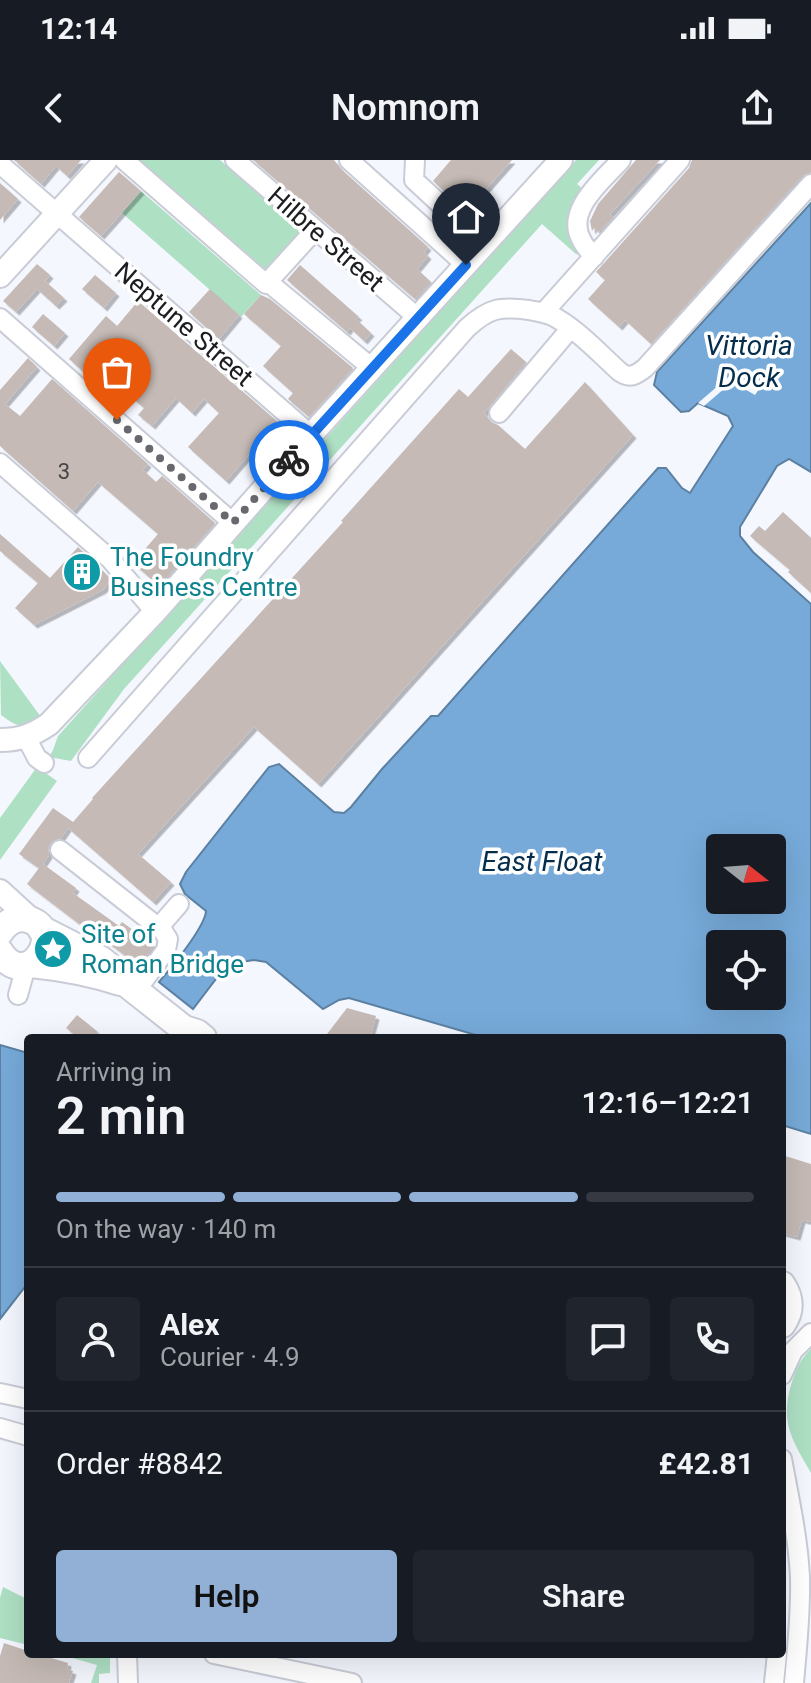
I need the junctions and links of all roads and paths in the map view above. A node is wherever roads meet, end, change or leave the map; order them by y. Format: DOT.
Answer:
graph roads {
  1 [pos="106,160"];
  2 [pos="124,160"];
  3 [pos="235,160"];
  4 [pos="349,160"];
  5 [pos="415,160"];
  6 [pos="561,160"];
  7 [pos="621,160"];
  8 [pos="680,160"];
  9 [pos="0,164"];
  10 [pos="811,184"];
  11 [pos="57,213"];
  12 [pos="456,219"];
  13 [pos="315,230"];
  14 [pos="594,257"];
  15 [pos="466,265"];
  16 [pos="0,276"];
  17 [pos="268,282"];
  18 [pos="544,312"];
  19 [pos="0,318"];
  20 [pos="418,318"];
  21 [pos="570,329"];
  22 [pos="372,368"];
  23 [pos="499,413"];
  24 [pos="311,435"];
  25 [pos="0,463"];
  26 [pos="233,523"];
  27 [pos="155,612"];
  28 [pos="26,737"];
  29 [pos="0,740"];
  30 [pos="88,758"];
  31 [pos="44,763"];
  32 [pos="60,850"];
  33 [pos="0,891"];
  34 [pos="179,904"];
  35 [pos="38,926"];
  36 [pos="159,927"];
  37 [pos="0,932"];
  38 [pos="16,970"];
  39 [pos="131,988"];
  40 [pos="191,1034"];
  41 [pos="786,1286"];
  42 [pos="786,1290"];
  43 [pos="811,1295"];
  44 [pos="811,1314"];
  45 [pos="786,1318"];
  46 [pos="786,1323"];
  47 [pos="811,1333"];
  48 [pos="786,1366"];
  49 [pos="0,1395"];
  50 [pos="24,1398"];
  51 [pos="0,1428"];
  52 [pos="24,1435"];
  53 [pos="786,1483"];
  54 [pos="127,1658"];
  55 [pos="233,1658"];
  56 [pos="777,1658"];
  57 [pos="128,1683"];
  58 [pos="352,1683"];
  59 [pos="774,1683"];
  60 [pos="794,1683"];
  1 -- 11 [label="main road"];
  2 -- 17 [label="street"];
  3 -- 13 [label="street, Hilbre Street"];
  4 -- 15 [label="street"];
  5 -- 12 [label="street"];
  6 -- 15 [label="main road"];
  7 -- 14 [label="street"];
  8 -- 14 [label="street"];
  9 -- 11 [label="street, Neptune Street"];
  10 -- 21 [label="street"];
  11 -- 16 [label="main road"];
  11 -- 24 [label="street, Neptune Street"];
  13 -- 17 [label="street"];
  13 -- 20 [label="street, Hilbre Street"];
  14 -- 18 [label="street"];
  15 -- 20 [label="main road"];
  17 -- 22 [label="street"];
  18 -- 21 [label="street"];
  18 -- 30 [label="street"];
  19 -- 26 [label="street"];
  20 -- 22 [label="main road"];
  21 -- 23 [label="street"];
  22 -- 24 [label="main road"];
  24 -- 26 [label="main road"];
  25 -- 27 [label="street"];
  26 -- 27 [label="main road"];
  27 -- 28 [label="main road"];
  28 -- 29 [label="main road"];
  28 -- 31 [label="street"];
  32 -- 36 [label="street"];
  33 -- 35 [label="main road"];
  34 -- 36 [label="street"];
  35 -- 37 [label="highway"];
  35 -- 38 [label="highway"];
  35 -- 39 [label="highway"];
  36 -- 39 [label="street"];
  38 -- 39 [label="highway"];
  39 -- 40 [label="highway"];
  41 -- 43 [label="highway"];
  42 -- 45 [label="highway"];
  44 -- 46 [label="highway"];
  47 -- 48 [label="street"];
  49 -- 50 [label="street"];
  51 -- 52 [label="street"];
  53 -- 60 [label="street"];
  54 -- 57 [label="street"];
  55 -- 58 [label="street"];
  56 -- 59 [label="street"];
}
